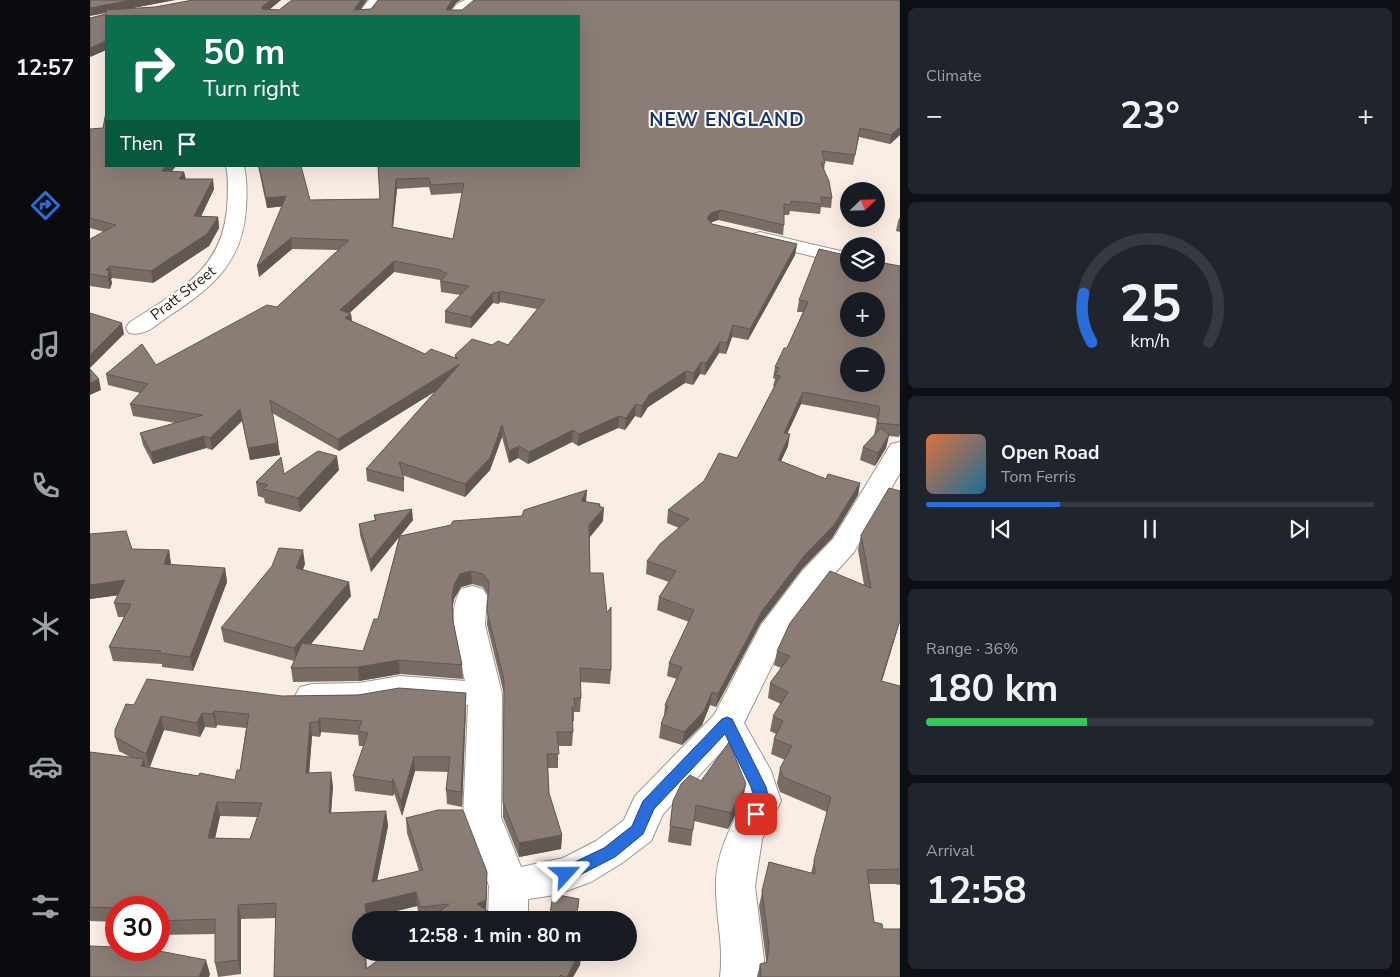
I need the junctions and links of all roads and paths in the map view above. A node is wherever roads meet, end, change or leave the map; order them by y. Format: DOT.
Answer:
graph roads {
  1 [pos="376,0"];
  2 [pos="475,0"];
  3 [pos="364,15"];
  4 [pos="455,15"];
  5 [pos="235,167"];
  6 [pos="742,234"];
  7 [pos="840,257"];
  8 [pos="137,328"];
  9 [pos="900,450"];
  10 [pos="472,596"];
  11 [pos="485,694"];
  12 [pos="284,696"];
  13 [pos="727,723"];
  14 [pos="509,886"];
  15 [pos="508,911"];
  16 [pos="741,977"];
  1 -- 3 [label="street"];
  2 -- 4 [label="street"];
  5 -- 8 [label="street, Pratt Street"];
  6 -- 7 [label="street"];
  9 -- 13 [label="street"];
  10 -- 11 [label="street"];
  11 -- 12 [label="street"];
  11 -- 14 [label="street"];
  13 -- 14 [label="street"];
  13 -- 16 [label="street"];
  14 -- 15 [label="street"];
}
